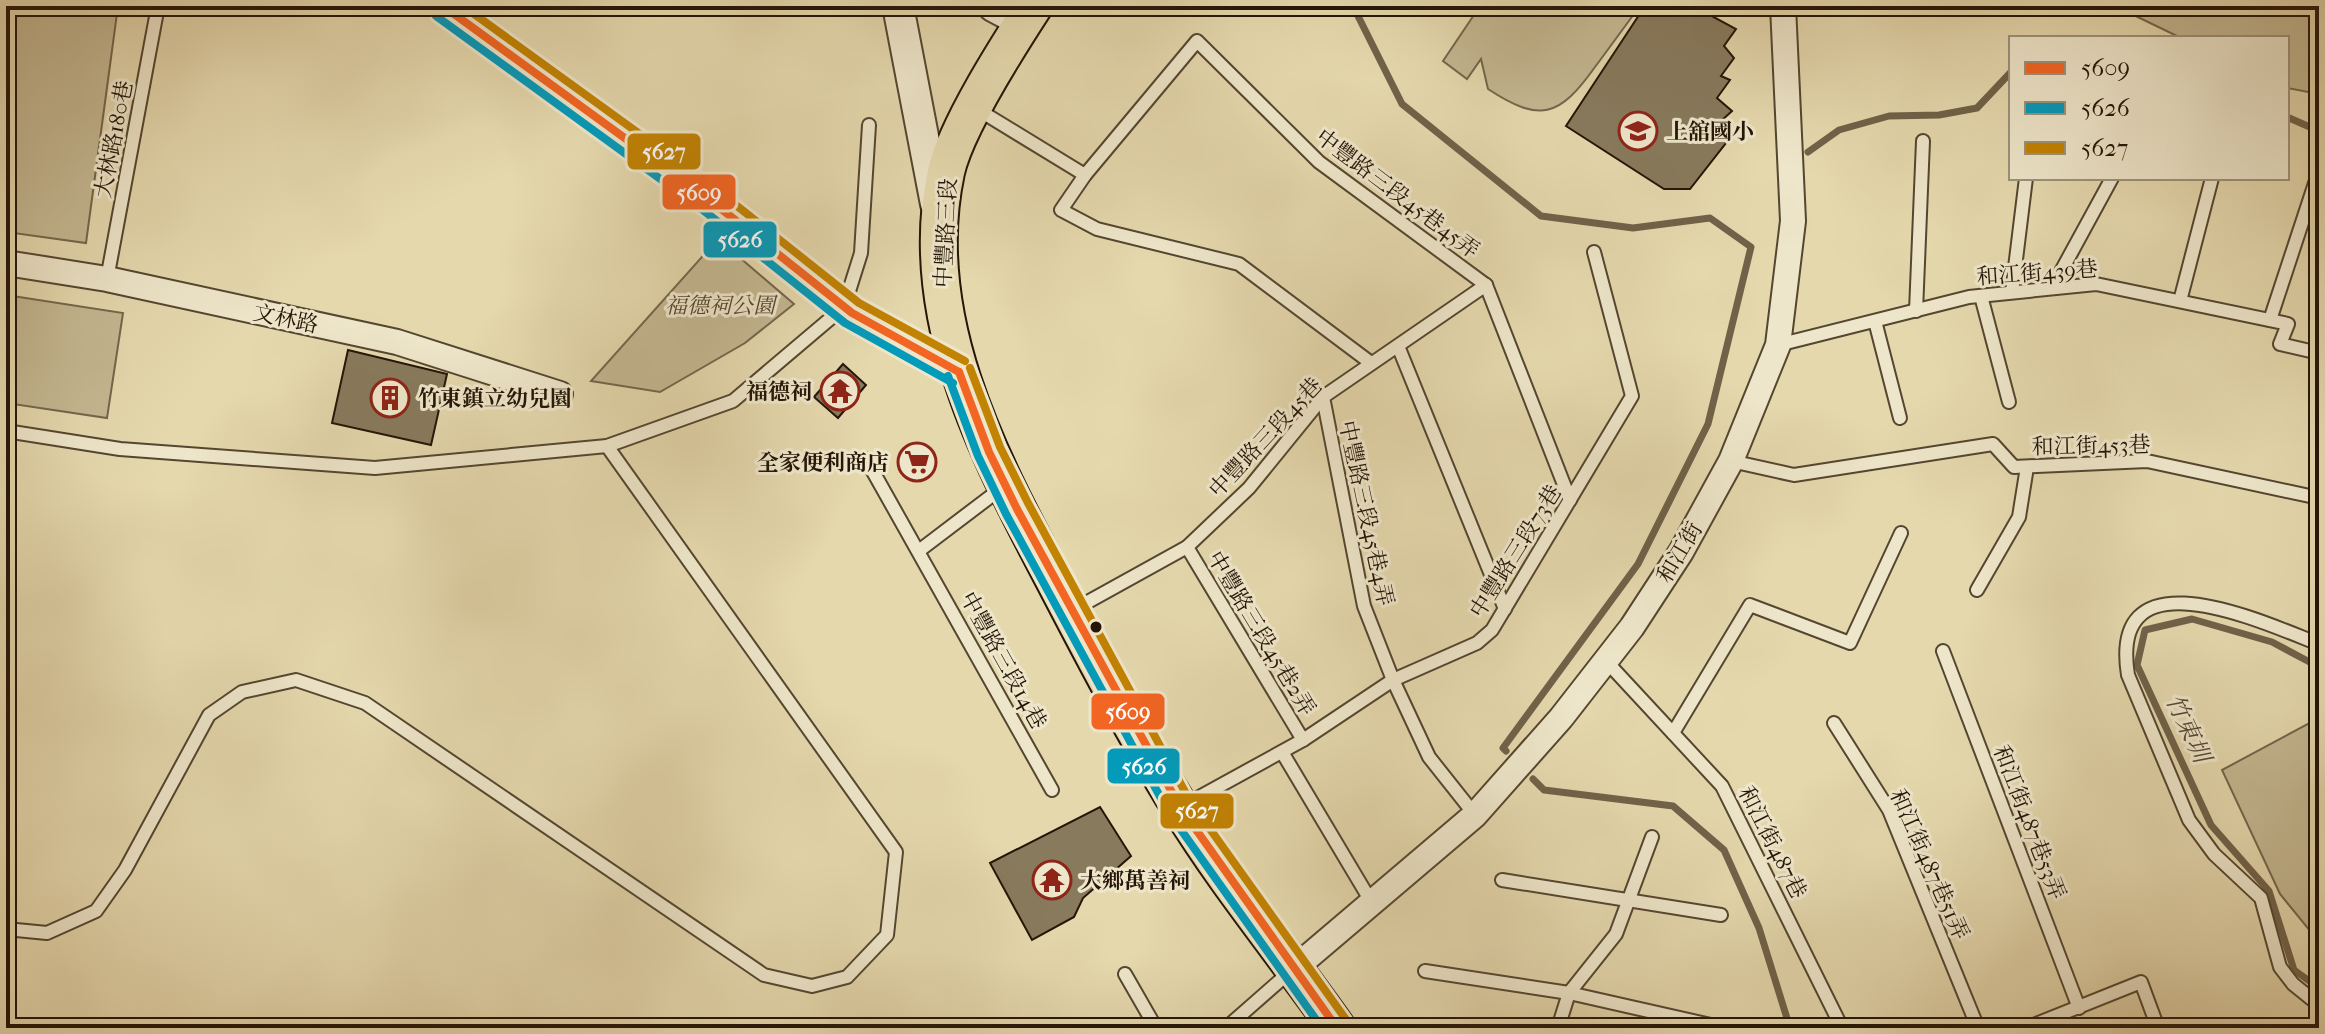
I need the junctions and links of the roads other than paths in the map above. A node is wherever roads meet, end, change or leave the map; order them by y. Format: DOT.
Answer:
graph roads {
  1 [pos="158,6"];
  2 [pos="898,6"];
  3 [pos="1783,6"];
  4 [pos="456,10"];
  5 [pos="1016,10"];
  6 [pos="975,107"];
  7 [pos="869,125"];
  8 [pos="1923,141"];
  9 [pos="2319,171"];
  10 [pos="1085,175"];
  11 [pos="2026,180"];
  12 [pos="2111,180"];
  13 [pos="2211,180"];
  14 [pos="941,228"];
  15 [pos="1594,252"];
  16 [pos="6,263"];
  17 [pos="107,279"];
  18 [pos="1486,285"];
  19 [pos="2052,288"];
  20 [pos="2012,292"];
  21 [pos="1981,296"];
  22 [pos="2180,301"];
  23 [pos="844,307"];
  24 [pos="1916,311"];
  25 [pos="2270,320"];
  26 [pos="1875,321"];
  27 [pos="1778,345"];
  28 [pos="1398,346"];
  29 [pos="2319,353"];
  30 [pos="1371,363"];
  31 [pos="959,372"];
  32 [pos="560,394"];
  33 [pos="1323,397"];
  34 [pos="2009,402"];
  35 [pos="1900,418"];
  36 [pos="6,431"];
  37 [pos="607,446"];
  38 [pos="866,459"];
  39 [pos="1731,461"];
  40 [pos="2027,467"];
  41 [pos="1005,485"];
  42 [pos="2319,498"];
  43 [pos="1570,500"];
  44 [pos="1901,533"];
  45 [pos="1187,547"];
  46 [pos="920,550"];
  47 [pos="1977,590"];
  48 [pos="1505,609"];
  49 [pos="1071,612"];
  50 [pos="2319,644"];
  51 [pos="1943,651"];
  52 [pos="1606,661"];
  53 [pos="1393,680"];
  54 [pos="1834,723"];
  55 [pos="1673,733"];
  56 [pos="1303,740"];
  57 [pos="1282,752"];
  58 [pos="1052,790"];
  59 [pos="1180,807"];
  60 [pos="1475,815"];
  61 [pos="1652,837"];
  62 [pos="1502,880"];
  63 [pos="1629,899"];
  64 [pos="1372,903"];
  65 [pos="1721,915"];
  66 [pos="6,929"];
  67 [pos="1295,968"];
  68 [pos="1425,971"];
  69 [pos="1125,974"];
  70 [pos="1569,993"];
  71 [pos="2319,1005"];
  72 [pos="2079,1008"];
  73 [pos="2044,1025"];
  74 [pos="1156,1028"];
  75 [pos="1226,1028"];
  76 [pos="1337,1028"];
  77 [pos="1558,1028"];
  78 [pos="1724,1028"];
  79 [pos="1842,1028"];
  80 [pos="1978,1028"];
  81 [pos="2026,1028"];
  82 [pos="2158,1028"];
  1 -- 17 [label="lane, 大林路180巷"];
  2 -- 14 [label="street"];
  3 -- 27 [label="street, 和江街"];
  4 -- 23 [label="street"];
  5 -- 6 [label="main road, 中豐路三段"];
  6 -- 10 [label="lane"];
  6 -- 14 [label="main road, 中豐路三段"];
  7 -- 23 [label="lane"];
  8 -- 24 [label="lane"];
  9 -- 25 [label="lane"];
  10 -- 18 [label="lane, 中豐路三段45巷45弄"];
  10 -- 30 [label="lane"];
  11 -- 20 [label="lane"];
  12 -- 19 [label="lane"];
  13 -- 22 [label="lane"];
  14 -- 31 [label="main road, 中豐路三段"];
  15 -- 43 [label="lane, 中豐路三段73巷"];
  16 -- 17 [label="street, 文林路"];
  17 -- 32 [label="street, 文林路"];
  18 -- 28 [label="lane, 中豐路三段45巷"];
  18 -- 43 [label="lane"];
  19 -- 20 [label="lane, 和江街439巷"];
  19 -- 22 [label="lane, 和江街439巷"];
  20 -- 21 [label="lane, 和江街439巷"];
  21 -- 24 [label="lane, 和江街439巷"];
  21 -- 34 [label="lane"];
  22 -- 25 [label="lane, 和江街439巷"];
  23 -- 31 [label="street"];
  23 -- 37 [label="lane"];
  24 -- 26 [label="lane, 和江街439巷"];
  25 -- 29 [label="lane"];
  26 -- 27 [label="lane, 和江街439巷"];
  26 -- 35 [label="lane"];
  27 -- 39 [label="street, 和江街"];
  28 -- 30 [label="lane, 中豐路三段45巷"];
  28 -- 48 [label="lane"];
  30 -- 33 [label="lane, 中豐路三段45巷"];
  31 -- 41 [label="main road, 中豐路三段"];
  33 -- 45 [label="lane, 中豐路三段45巷"];
  33 -- 53 [label="lane, 中豐路三段45巷4弄"];
  36 -- 37 [label="lane"];
  37 -- 66 [label="lane"];
  38 -- 46 [label="lane, 中豐路三段14巷"];
  39 -- 40 [label="lane, 和江街453巷"];
  39 -- 52 [label="street, 和江街"];
  40 -- 42 [label="lane, 和江街453巷"];
  40 -- 47 [label="lane"];
  41 -- 46 [label="lane"];
  41 -- 49 [label="main road, 中豐路三段"];
  43 -- 48 [label="lane, 中豐路三段73巷"];
  44 -- 55 [label="lane"];
  45 -- 49 [label="lane, 中豐路三段45巷"];
  45 -- 56 [label="lane, 中豐路三段45巷2弄"];
  46 -- 58 [label="lane, 中豐路三段14巷"];
  48 -- 53 [label="lane, 中豐路三段73巷"];
  49 -- 59 [label="main road, 中豐路三段"];
  50 -- 71 [label="lane"];
  51 -- 72 [label="lane, 和江街487巷53弄"];
  52 -- 55 [label="lane, 和江街487巷"];
  52 -- 60 [label="street, 和江街"];
  53 -- 56 [label="lane, 中豐路三段73巷"];
  53 -- 60 [label="lane, 中豐路三段45巷4弄"];
  54 -- 80 [label="lane, 和江街487巷51弄"];
  55 -- 79 [label="lane, 和江街487巷"];
  56 -- 57 [label="lane, 中豐路三段73巷"];
  57 -- 59 [label="lane, 中豐路三段73巷"];
  57 -- 64 [label="lane"];
  59 -- 67 [label="main road, 中豐路三段"];
  60 -- 64 [label="street, 和江街"];
  61 -- 63 [label="lane"];
  62 -- 63 [label="lane"];
  63 -- 65 [label="lane"];
  63 -- 70 [label="lane"];
  64 -- 67 [label="street, 和江街"];
  67 -- 75 [label="lane"];
  67 -- 76 [label="main road, 中豐路三段"];
  68 -- 70 [label="lane"];
  69 -- 74 [label="lane"];
  70 -- 77 [label="lane"];
  70 -- 78 [label="lane"];
  72 -- 73 [label="lane"];
  72 -- 82 [label="lane"];
  73 -- 81 [label="lane"];
}
